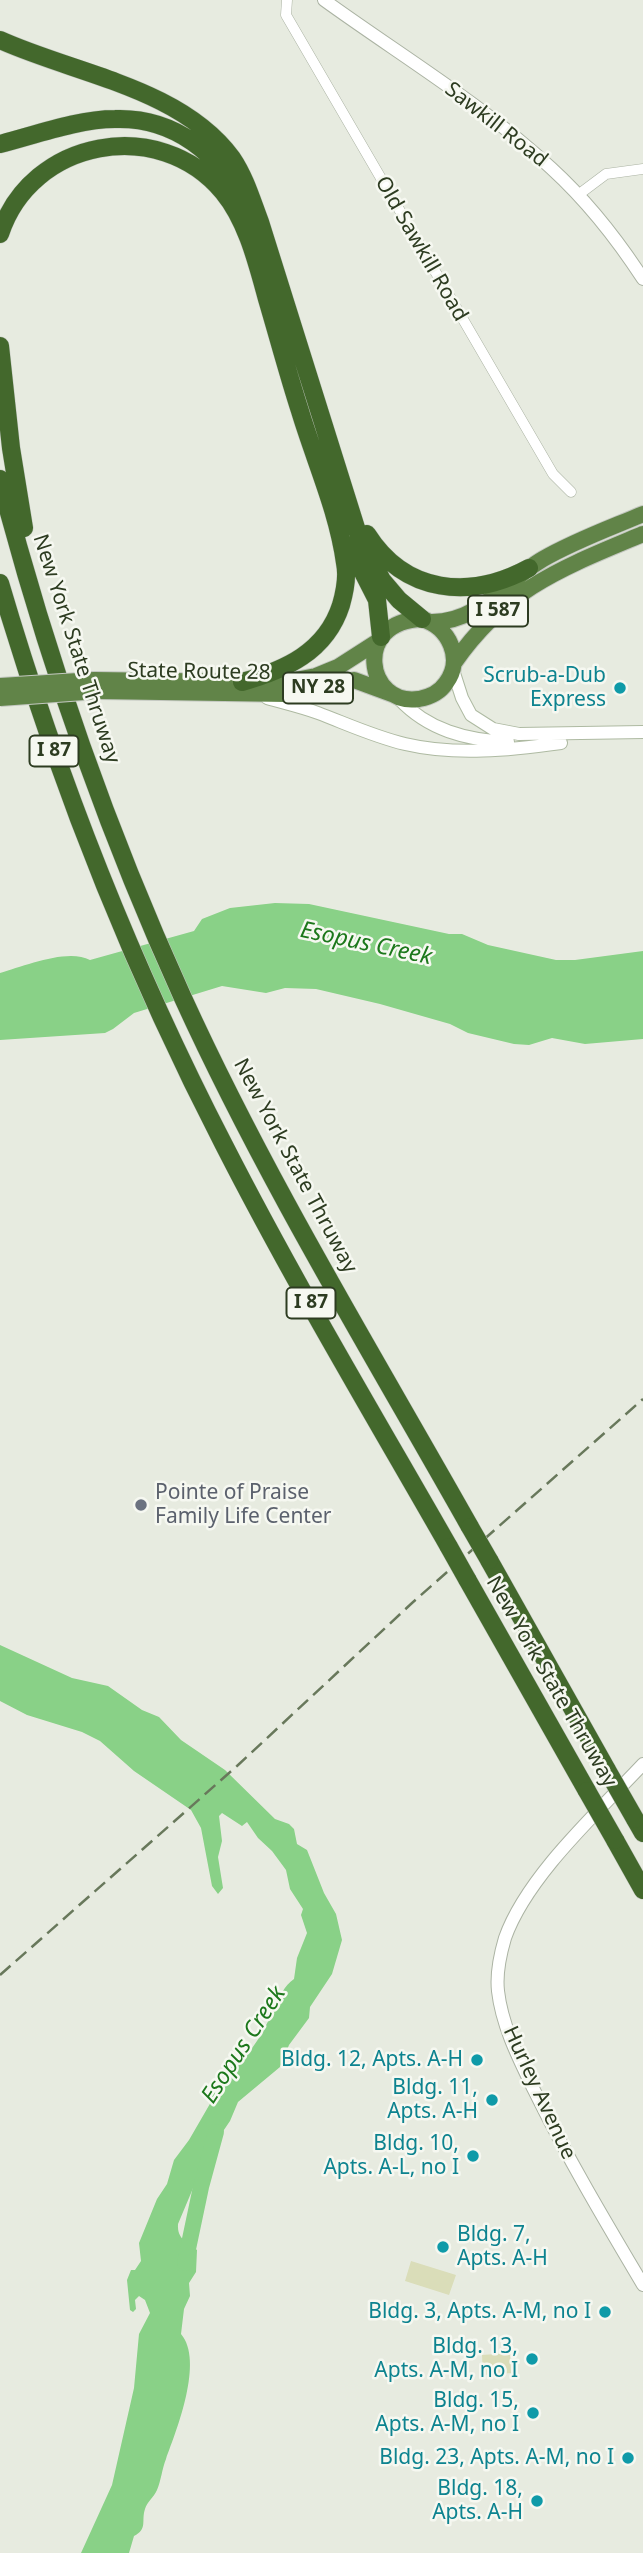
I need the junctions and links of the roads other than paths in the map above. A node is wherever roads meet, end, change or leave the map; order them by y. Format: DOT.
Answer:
graph roads {
  1 [pos="288,0"];
  2 [pos="324,0"];
  3 [pos="0,40"];
  4 [pos="0,137"];
  5 [pos="0,144"];
  6 [pos="643,169"];
  7 [pos="578,195"];
  8 [pos="253,203"];
  9 [pos="0,234"];
  10 [pos="252,249"];
  11 [pos="643,279"];
  12 [pos="0,346"];
  13 [pos="337,472"];
  14 [pos="0,479"];
  15 [pos="570,492"];
  16 [pos="332,510"];
  17 [pos="643,514"];
  18 [pos="643,534"];
  19 [pos="529,568"];
  20 [pos="0,583"];
  21 [pos="427,621"];
  22 [pos="43,628"];
  23 [pos="379,639"];
  24 [pos="454,667"];
  25 [pos="96,685"];
  26 [pos="0,686"];
  27 [pos="247,688"];
  28 [pos="396,696"];
  29 [pos="0,698"];
  30 [pos="643,732"];
  31 [pos="602,734"];
  32 [pos="561,743"];
  33 [pos="643,1764"];
  34 [pos="639,1826"];
  35 [pos="643,1890"];
  36 [pos="643,2285"];
  1 -- 15 [label="street, Old Sawkill Road"];
  2 -- 7 [label="street, Sawkill Road"];
  3 -- 8 [label="highway"];
  4 -- 8 [label="highway"];
  5 -- 10 [label="highway"];
  6 -- 7 [label="street"];
  7 -- 11 [label="street, Sawkill Road"];
  8 -- 13 [label="highway"];
  9 -- 10 [label="highway"];
  10 -- 16 [label="highway"];
  12 -- 22 [label="highway"];
  13 -- 19 [label="highway"];
  13 -- 21 [label="highway"];
  14 -- 22 [label="highway, New York State Thruway / I 87"];
  16 -- 23 [label="highway"];
  16 -- 27 [label="highway"];
  17 -- 19 [label="highway, I 587"];
  18 -- 24 [label="highway, I 587"];
  19 -- 21 [label="highway, I 587"];
  20 -- 35 [label="highway, New York State Thruway / I 87, bridge"];
  21 -- 23 [label="highway"];
  21 -- 24 [label="highway"];
  22 -- 34 [label="highway, New York State Thruway / I 87, bridge"];
  23 -- 27 [label="highway, State Route 28 / NY 28"];
  23 -- 28 [label="highway"];
  24 -- 28 [label="highway"];
  24 -- 31 [label="street"];
  25 -- 26 [label="highway, State Route 28 / NY 28, bridge"];
  25 -- 27 [label="highway, State Route 28 / NY 28"];
  25 -- 29 [label="highway, State Route 28 / NY 28, bridge"];
  27 -- 28 [label="highway, State Route 28 / NY 28"];
  27 -- 32 [label="street"];
  28 -- 32 [label="street"];
  30 -- 31 [label="street"];
  31 -- 32 [label="street"];
  33 -- 36 [label="street, Hurley Avenue"];
}
